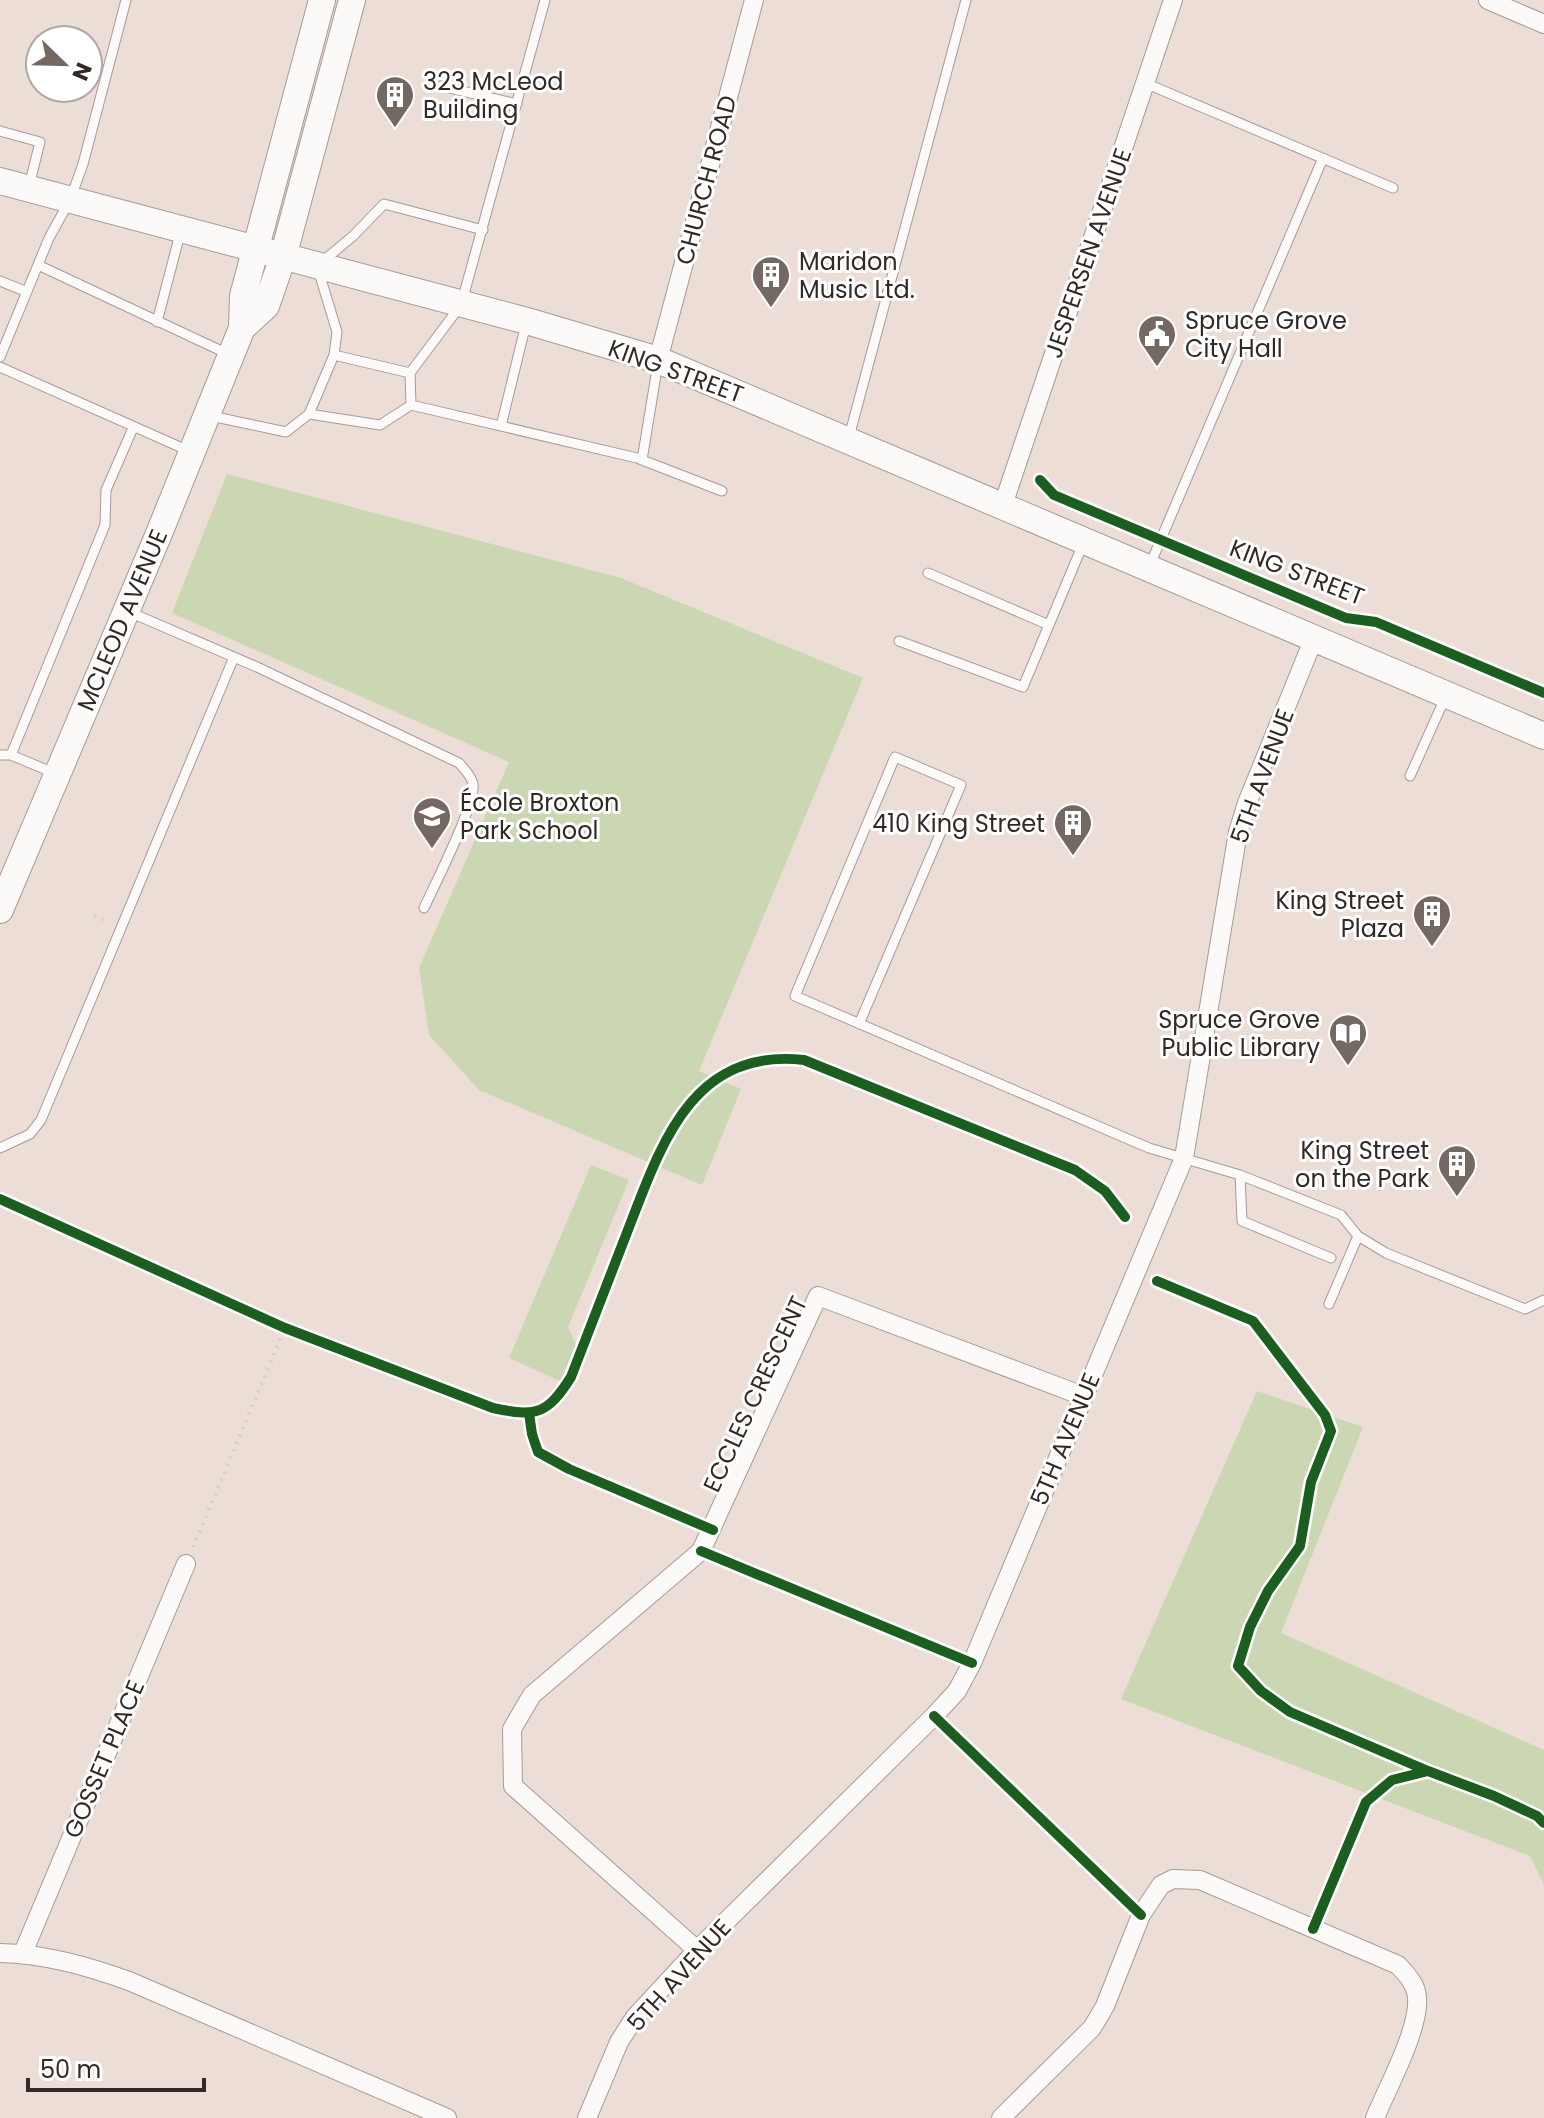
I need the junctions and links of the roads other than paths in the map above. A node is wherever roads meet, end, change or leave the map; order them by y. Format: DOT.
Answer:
graph roads {
  1 [pos="126,0"];
  2 [pos="322,0"];
  3 [pos="352,0"];
  4 [pos="545,0"];
  5 [pos="754,0"];
  6 [pos="966,0"];
  7 [pos="1173,0"];
  8 [pos="1488,0"];
  9 [pos="1544,24"];
  10 [pos="1145,83"];
  11 [pos="441,86"];
  12 [pos="517,104"];
  13 [pos="0,131"];
  14 [pos="1323,158"];
  15 [pos="0,181"];
  16 [pos="1393,188"];
  17 [pos="28,189"];
  18 [pos="70,200"];
  19 [pos="181,230"];
  20 [pos="483,230"];
  21 [pos="256,250"];
  22 [pos="283,257"];
  23 [pos="38,265"];
  24 [pos="317,266"];
  25 [pos="0,281"];
  26 [pos="27,292"];
  27 [pos="461,305"];
  28 [pos="527,321"];
  29 [pos="157,322"];
  30 [pos="242,328"];
  31 [pos="334,355"];
  32 [pos="231,356"];
  33 [pos="0,357"];
  34 [pos="658,360"];
  35 [pos="0,367"];
  36 [pos="410,373"];
  37 [pos="411,405"];
  38 [pos="309,414"];
  39 [pos="208,415"];
  40 [pos="501,426"];
  41 [pos="133,428"];
  42 [pos="848,439"];
  43 [pos="192,452"];
  44 [pos="642,460"];
  45 [pos="722,491"];
  46 [pos="1003,505"];
  47 [pos="1084,540"];
  48 [pos="1149,568"];
  49 [pos="928,573"];
  50 [pos="126,610"];
  51 [pos="1049,625"];
  52 [pos="1314,638"];
  53 [pos="899,641"];
  54 [pos="234,657"];
  55 [pos="1446,695"];
  56 [pos="1544,736"];
  57 [pos="5,755"];
  58 [pos="57,774"];
  59 [pos="1410,776"];
  60 [pos="2,900"];
  61 [pos="424,908"];
  62 [pos="859,1024"];
  63 [pos="0,1148"];
  64 [pos="1184,1158"];
  65 [pos="1240,1175"];
  66 [pos="1358,1236"];
  67 [pos="1331,1258"];
  68 [pos="1544,1300"];
  69 [pos="1329,1304"];
  70 [pos="1083,1396"];
  71 [pos="186,1564"];
  72 [pos="697,1950"];
  73 [pos="0,1953"];
  74 [pos="23,1953"];
  75 [pos="447,2118"];
  76 [pos="587,2118"];
  77 [pos="1001,2118"];
  78 [pos="1375,2118"];
  1 -- 18 [label="lane"];
  2 -- 21 [label="street, MCLEOD AVENUE"];
  3 -- 22 [label="street, MCLEOD AVENUE"];
  4 -- 12 [label="lane"];
  5 -- 34 [label="street, CHURCH ROAD"];
  6 -- 42 [label="lane"];
  7 -- 10 [label="street, JESPERSEN AVENUE"];
  8 -- 9 [label="street"];
  10 -- 14 [label="lane"];
  10 -- 46 [label="street, JESPERSEN AVENUE"];
  11 -- 12 [label="lane"];
  12 -- 20 [label="lane"];
  13 -- 17 [label="lane"];
  14 -- 16 [label="lane"];
  14 -- 48 [label="lane"];
  15 -- 17 [label="street, KING STREET"];
  17 -- 18 [label="street, KING STREET"];
  18 -- 19 [label="street, KING STREET"];
  18 -- 23 [label="lane"];
  19 -- 21 [label="street, KING STREET"];
  19 -- 29 [label="lane"];
  20 -- 24 [label="lane"];
  20 -- 27 [label="lane"];
  21 -- 22 [label="street, KING STREET"];
  21 -- 30 [label="street, MCLEOD AVENUE"];
  22 -- 24 [label="street, KING STREET"];
  22 -- 30 [label="street, MCLEOD AVENUE"];
  23 -- 26 [label="lane"];
  23 -- 29 [label="lane"];
  24 -- 27 [label="street, KING STREET"];
  24 -- 31 [label="lane"];
  25 -- 26 [label="lane"];
  26 -- 33 [label="lane"];
  27 -- 28 [label="street, KING STREET"];
  27 -- 36 [label="lane"];
  28 -- 34 [label="street, KING STREET"];
  28 -- 40 [label="lane"];
  29 -- 32 [label="lane"];
  30 -- 32 [label="street, MCLEOD AVENUE"];
  31 -- 36 [label="lane"];
  31 -- 38 [label="lane"];
  32 -- 39 [label="street, MCLEOD AVENUE"];
  34 -- 42 [label="street, KING STREET"];
  34 -- 44 [label="lane"];
  35 -- 41 [label="lane"];
  36 -- 37 [label="lane"];
  37 -- 38 [label="lane"];
  37 -- 40 [label="lane"];
  38 -- 39 [label="lane"];
  39 -- 43 [label="street, MCLEOD AVENUE"];
  40 -- 44 [label="lane"];
  41 -- 43 [label="lane"];
  41 -- 57 [label="lane"];
  42 -- 46 [label="street, KING STREET"];
  43 -- 50 [label="street, MCLEOD AVENUE"];
  44 -- 45 [label="lane"];
  46 -- 47 [label="street, KING STREET"];
  47 -- 48 [label="street, KING STREET"];
  47 -- 51 [label="lane"];
  48 -- 52 [label="street, KING STREET"];
  49 -- 51 [label="lane"];
  50 -- 54 [label="lane"];
  50 -- 58 [label="street, MCLEOD AVENUE"];
  51 -- 53 [label="lane"];
  52 -- 55 [label="street, KING STREET"];
  52 -- 64 [label="street, 5TH AVENUE"];
  54 -- 61 [label="lane"];
  54 -- 63 [label="lane"];
  55 -- 56 [label="street, KING STREET"];
  55 -- 59 [label="lane"];
  57 -- 58 [label="lane"];
  58 -- 60 [label="street, MCLEOD AVENUE"];
  62 -- 62 [label="lane"];
  62 -- 64 [label="lane"];
  64 -- 65 [label="lane"];
  64 -- 70 [label="street, 5TH AVENUE"];
  65 -- 66 [label="lane"];
  65 -- 67 [label="lane"];
  66 -- 68 [label="lane"];
  66 -- 69 [label="lane"];
  70 -- 72 [label="street, 5TH AVENUE"];
  70 -- 72 [label="street, ECCLES CRESCENT"];
  71 -- 74 [label="street, GOSSET PLACE"];
  72 -- 76 [label="street, 5TH AVENUE"];
  73 -- 74 [label="street"];
  74 -- 75 [label="street"];
  77 -- 78 [label="street"];
}
